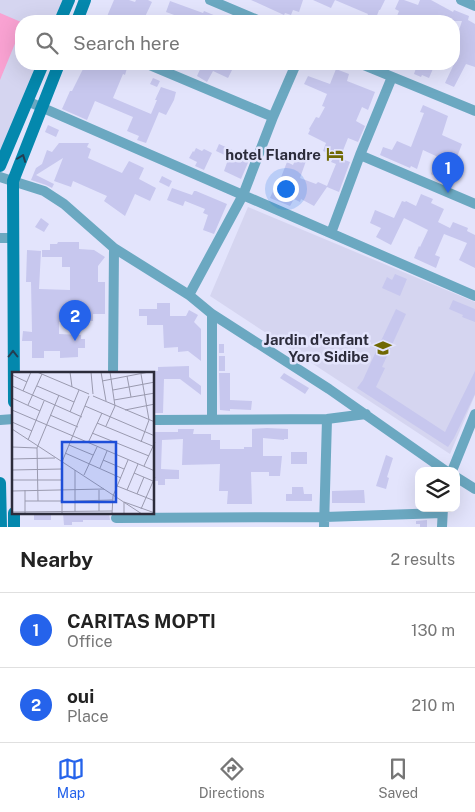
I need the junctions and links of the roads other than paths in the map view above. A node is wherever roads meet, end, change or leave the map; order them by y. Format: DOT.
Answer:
graph roads {
  1 [pos="69,0"];
  2 [pos="85,0"];
  3 [pos="210,0"];
  4 [pos="461,0"];
  5 [pos="231,4"];
  6 [pos="475,6"];
  7 [pos="63,15"];
  8 [pos="79,15"];
  9 [pos="250,15"];
  10 [pos="40,70"];
  11 [pos="56,70"];
  12 [pos="161,70"];
  13 [pos="293,70"];
  14 [pos="376,70"];
  15 [pos="392,77"];
  16 [pos="27,101"];
  17 [pos="41,107"];
  18 [pos="475,111"];
  19 [pos="273,118"];
  20 [pos="360,155"];
  21 [pos="0,166"];
  22 [pos="0,177"];
  23 [pos="13,182"];
  24 [pos="243,195"];
  25 [pos="475,204"];
  26 [pos="331,233"];
  27 [pos="6,238"];
  28 [pos="114,248"];
  29 [pos="189,295"];
  30 [pos="475,296"];
  31 [pos="212,314"];
  32 [pos="13,372"];
  33 [pos="113,372"];
  34 [pos="366,414"];
  35 [pos="475,414"];
  36 [pos="212,419"];
  37 [pos="327,419"];
  38 [pos="155,420"];
  39 [pos="440,467"];
  40 [pos="454,467"];
  41 [pos="460,479"];
  42 [pos="0,483"];
  43 [pos="475,488"];
  44 [pos="422,512"];
  45 [pos="442,512"];
  46 [pos="14,514"];
  47 [pos="116,519"];
  48 [pos="1,522"];
  49 [pos="324,522"];
  50 [pos="14,527"];
  51 [pos="442,527"];
  1 -- 7 [label="street"];
  2 -- 8 [label="street"];
  3 -- 5 [label="street"];
  4 -- 6 [label="street"];
  5 -- 9 [label="street"];
  10 -- 16 [label="street"];
  11 -- 17 [label="street"];
  12 -- 19 [label="street"];
  13 -- 19 [label="street"];
  14 -- 15 [label="street"];
  15 -- 18 [label="street"];
  15 -- 20 [label="street"];
  16 -- 17 [label="street"];
  16 -- 21 [label="street"];
  23 -- 17 [label="street, one-way"];
  17 -- 24 [label="street"];
  19 -- 24 [label="street"];
  20 -- 25 [label="street"];
  20 -- 26 [label="street"];
  22 -- 23 [label="street"];
  23 -- 27 [label="street"];
  23 -- 28 [label="street"];
  24 -- 26 [label="street"];
  24 -- 29 [label="street"];
  26 -- 30 [label="street"];
  32 -- 27 [label="street, one-way"];
  28 -- 29 [label="street"];
  28 -- 33 [label="street"];
  29 -- 31 [label="street"];
  31 -- 34 [label="street"];
  31 -- 36 [label="street"];
  34 -- 37 [label="street"];
  34 -- 39 [label="street"];
  35 -- 40 [label="street"];
  36 -- 37 [label="street"];
  36 -- 38 [label="street"];
  37 -- 49 [label="street"];
  41 -- 43 [label="street"];
  42 -- 48 [label="street"];
  44 -- 49 [label="street"];
  45 -- 51 [label="street"];
  46 -- 50 [label="street"];
  47 -- 49 [label="street"];
}
